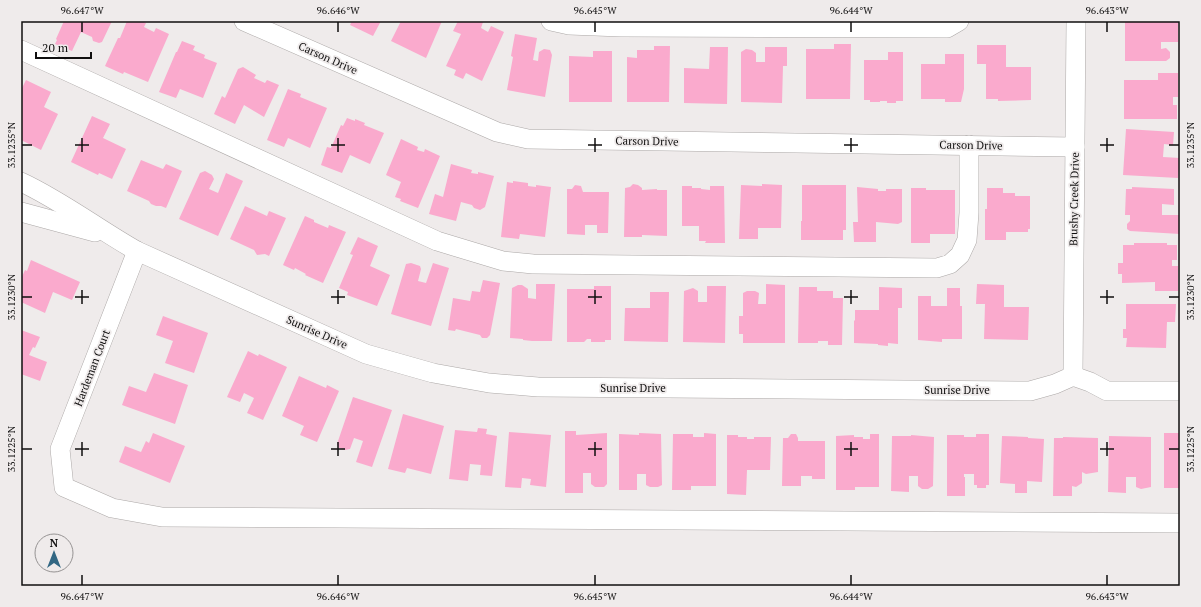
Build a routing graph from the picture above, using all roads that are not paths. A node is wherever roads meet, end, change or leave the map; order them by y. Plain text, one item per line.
1 (244, 21) edge
2 (551, 21) edge
3 (959, 21) edge
4 (1076, 21) edge
5 (21, 50) edge
6 (969, 145) junction
7 (1075, 147) junction
8 (21, 182) edge
9 (21, 212) edge
10 (110, 236) junction
11 (137, 251) junction
12 (1073, 376) junction
13 (1180, 391) edge
14 (1180, 522) edge

1 - 6 street, Carson Drive
2 - 3 street
4 - 7 street, Brushy Creek Drive
5 - 6 street
6 - 7 street, Carson Drive
7 - 12 street, Brushy Creek Drive
8 - 10 street, Sunrise Drive
9 - 10 street, Sunrise Drive
10 - 11 street, Sunrise Drive
11 - 12 street, Sunrise Drive
11 - 14 street, Hardeman Court
12 - 13 street

